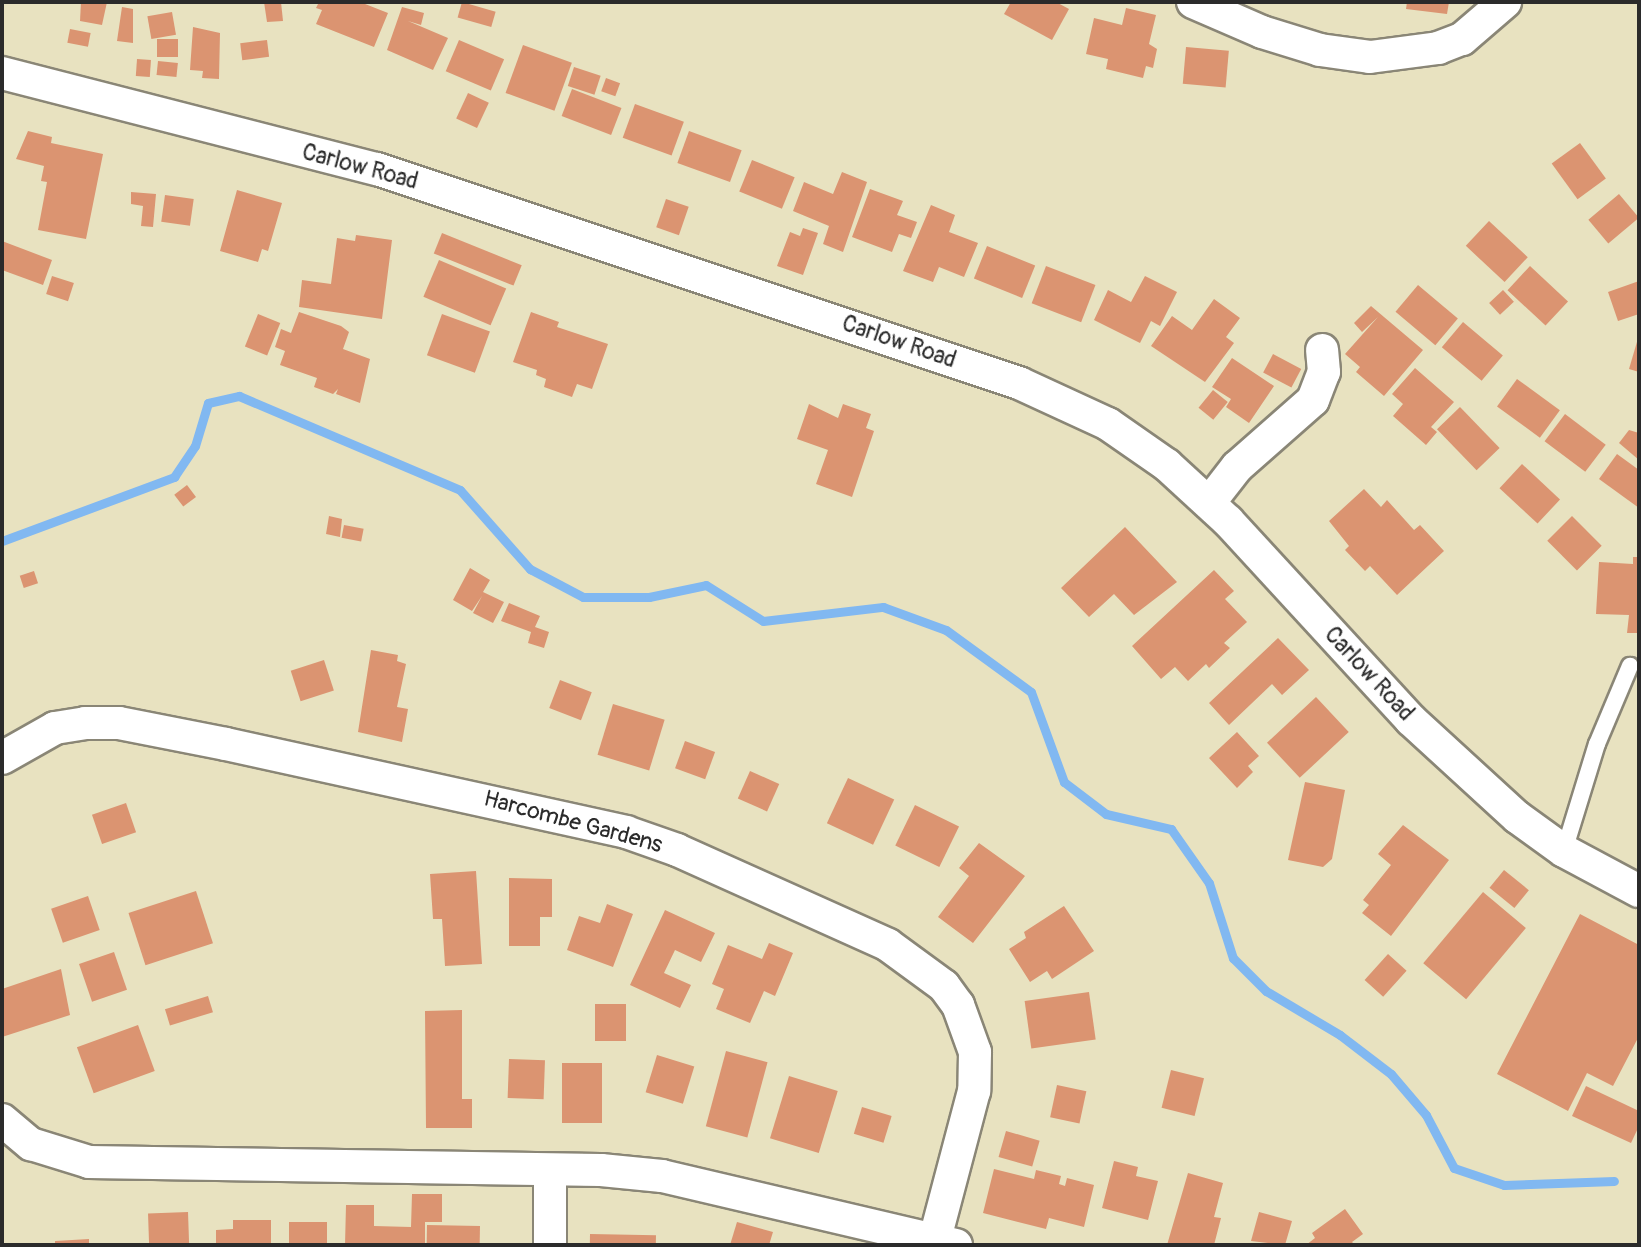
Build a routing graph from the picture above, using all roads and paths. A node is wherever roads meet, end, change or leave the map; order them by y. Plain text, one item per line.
1 (1193, 2) edge
2 (1505, 2) edge
3 (2, 73) edge
4 (1322, 350) dead end
5 (1209, 503) junction
6 (1630, 666) dead end
7 (2, 758) edge
8 (1564, 851) junction
9 (1639, 891) edge
10 (2, 1120) edge
11 (550, 1170) junction
12 (945, 1242) edge
13 (550, 1245) edge

1 - 2 street
3 - 5 street, Carlow Road
4 - 5 street
5 - 8 street, Carlow Road
6 - 8 lane
7 - 12 street, Harcombe Gardens
8 - 9 street, Carlow Road
10 - 11 street, Harcombe Gardens
11 - 12 street, Harcombe Gardens
11 - 13 street

